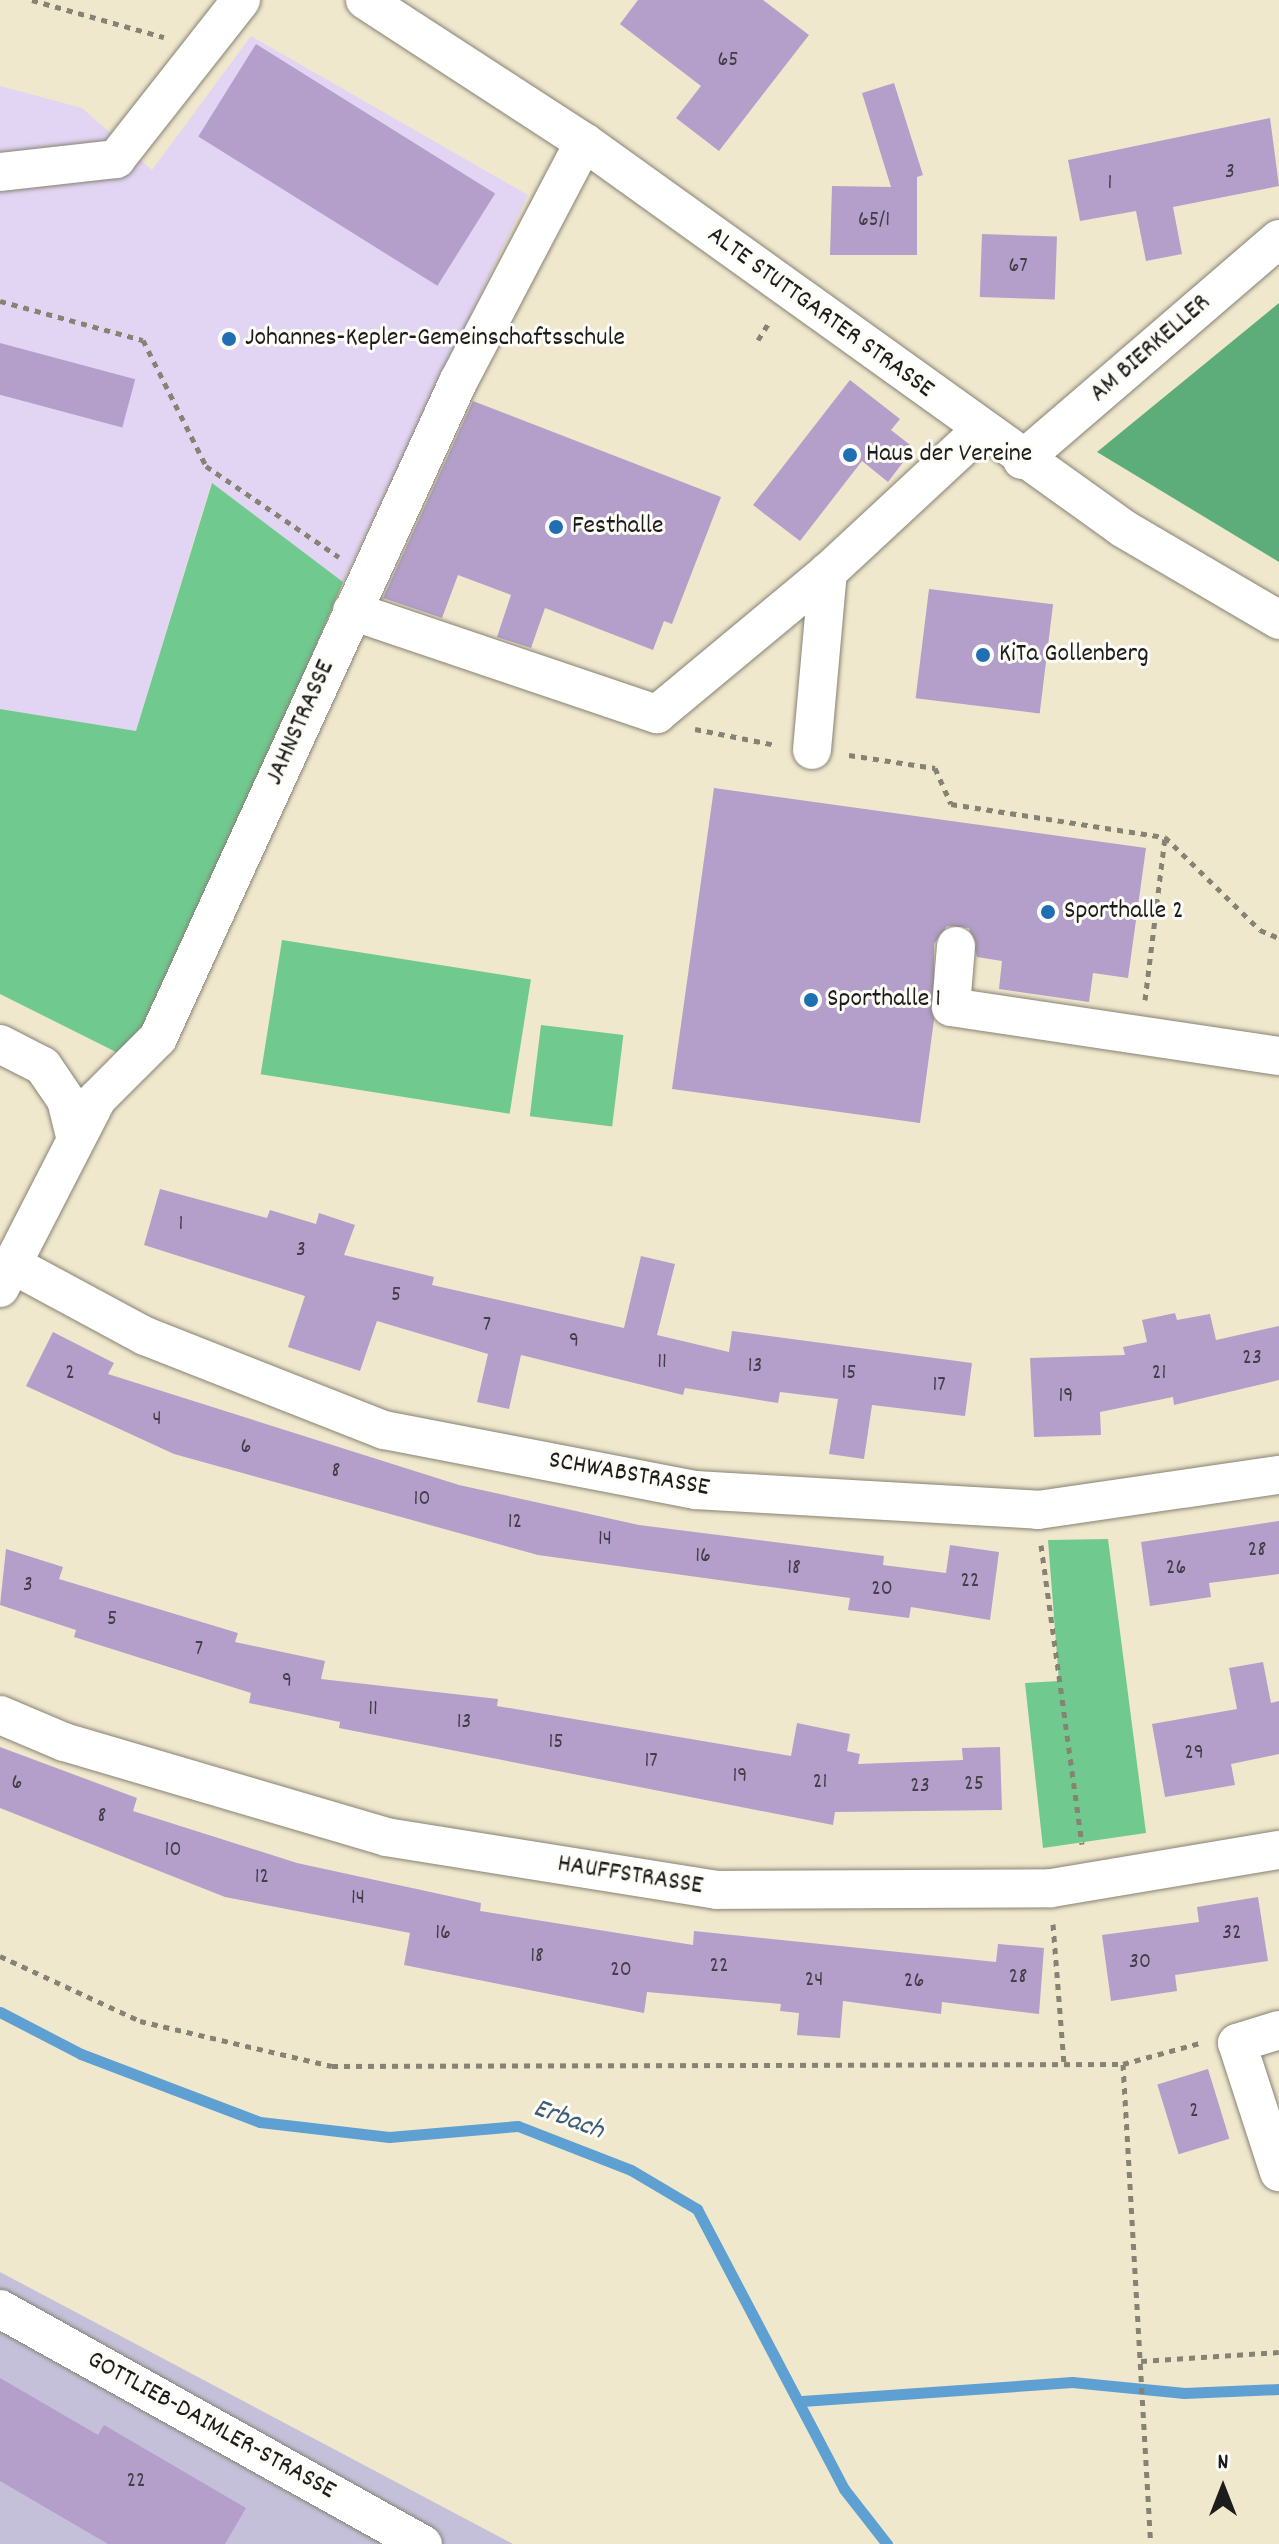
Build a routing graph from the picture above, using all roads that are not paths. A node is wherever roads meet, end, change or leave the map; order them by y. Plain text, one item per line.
1 (241, 0) edge
2 (365, 0) edge
3 (584, 142) junction
4 (0, 172) edge
5 (1279, 239) edge
6 (981, 430) junction
7 (1022, 460) junction
8 (828, 572) junction
9 (352, 611) junction
10 (1279, 620) edge
11 (812, 750) road end
12 (956, 946) dead end
13 (0, 1044) edge
14 (1279, 1056) edge
15 (75, 1136) junction
16 (7, 1277) edge
17 (1279, 1475) edge
18 (0, 1715) edge
19 (1279, 1850) edge
20 (1279, 2030) edge
21 (1279, 2172) edge
22 (0, 2309) edge
23 (423, 2544) edge

1 - 4 street
2 - 3 street, ALTE STUTTGARTER STRASSE
3 - 6 street, ALTE STUTTGARTER STRASSE
3 - 9 street, JAHNSTRASSE
5 - 7 street, AM BIERKELLER
6 - 7 street, ALTE STUTTGARTER STRASSE
6 - 8 street
7 - 10 street, ALTE STUTTGARTER STRASSE
8 - 9 street
8 - 11 street
9 - 15 street, JAHNSTRASSE
12 - 14 street
13 - 15 street
15 - 16 street, JAHNSTRASSE
16 - 17 street, SCHWABSTRASSE
18 - 19 street, HAUFFSTRASSE
20 - 21 street
22 - 23 street, GOTTLIEB-DAIMLER-STRASSE

